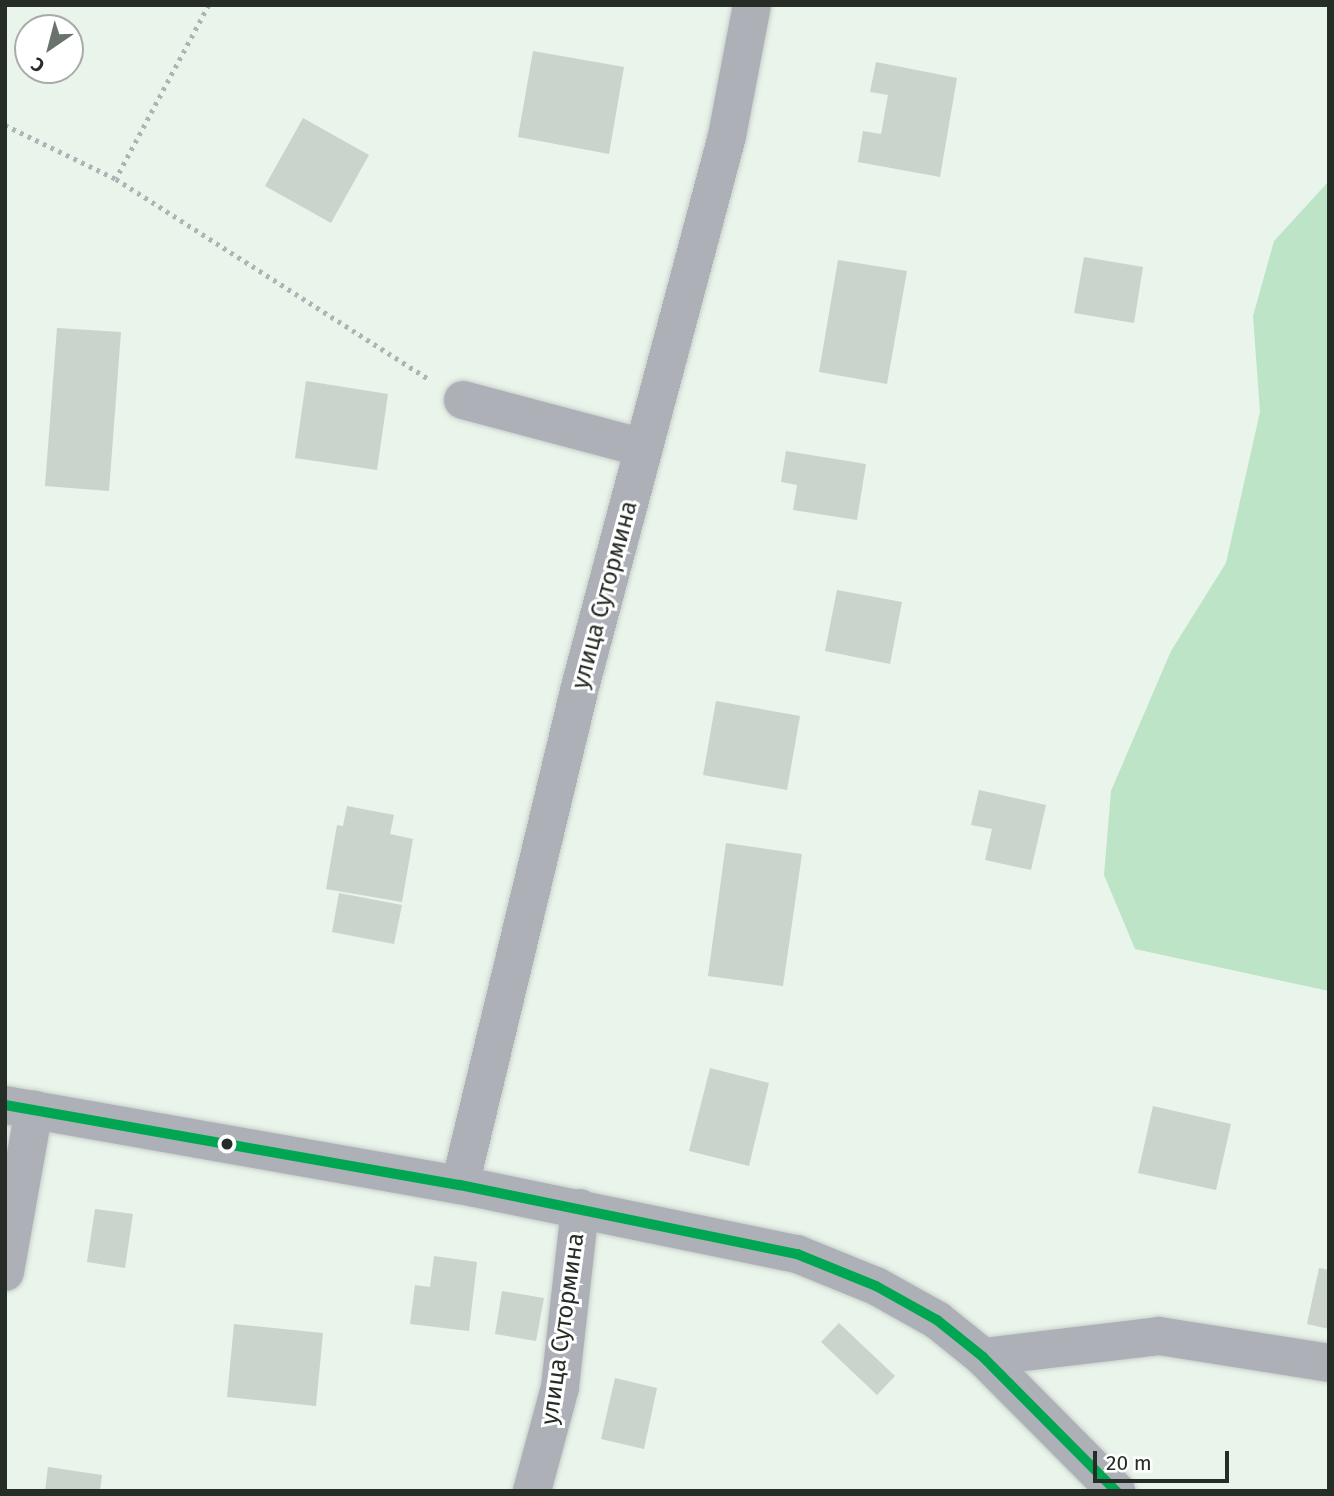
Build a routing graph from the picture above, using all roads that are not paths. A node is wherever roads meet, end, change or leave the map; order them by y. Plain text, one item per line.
1 (752, 5) edge
2 (463, 400) road end
3 (644, 448) junction
4 (19, 1108) edge
5 (460, 1185) junction
6 (580, 1208) junction
7 (5, 1272) edge
8 (983, 1357) junction
9 (1329, 1363) edge
10 (532, 1491) edge
11 (1116, 1491) edge

1 - 3 street, улица Сутормина
2 - 3 street
3 - 5 street, улица Сутормина
4 - 5 street, улица Сутормина
4 - 7 street
5 - 6 street, улица Сутормина
6 - 8 street, улица Сутормина
6 - 10 street, улица Сутормина
8 - 9 street
8 - 11 street, улица Сутормина

